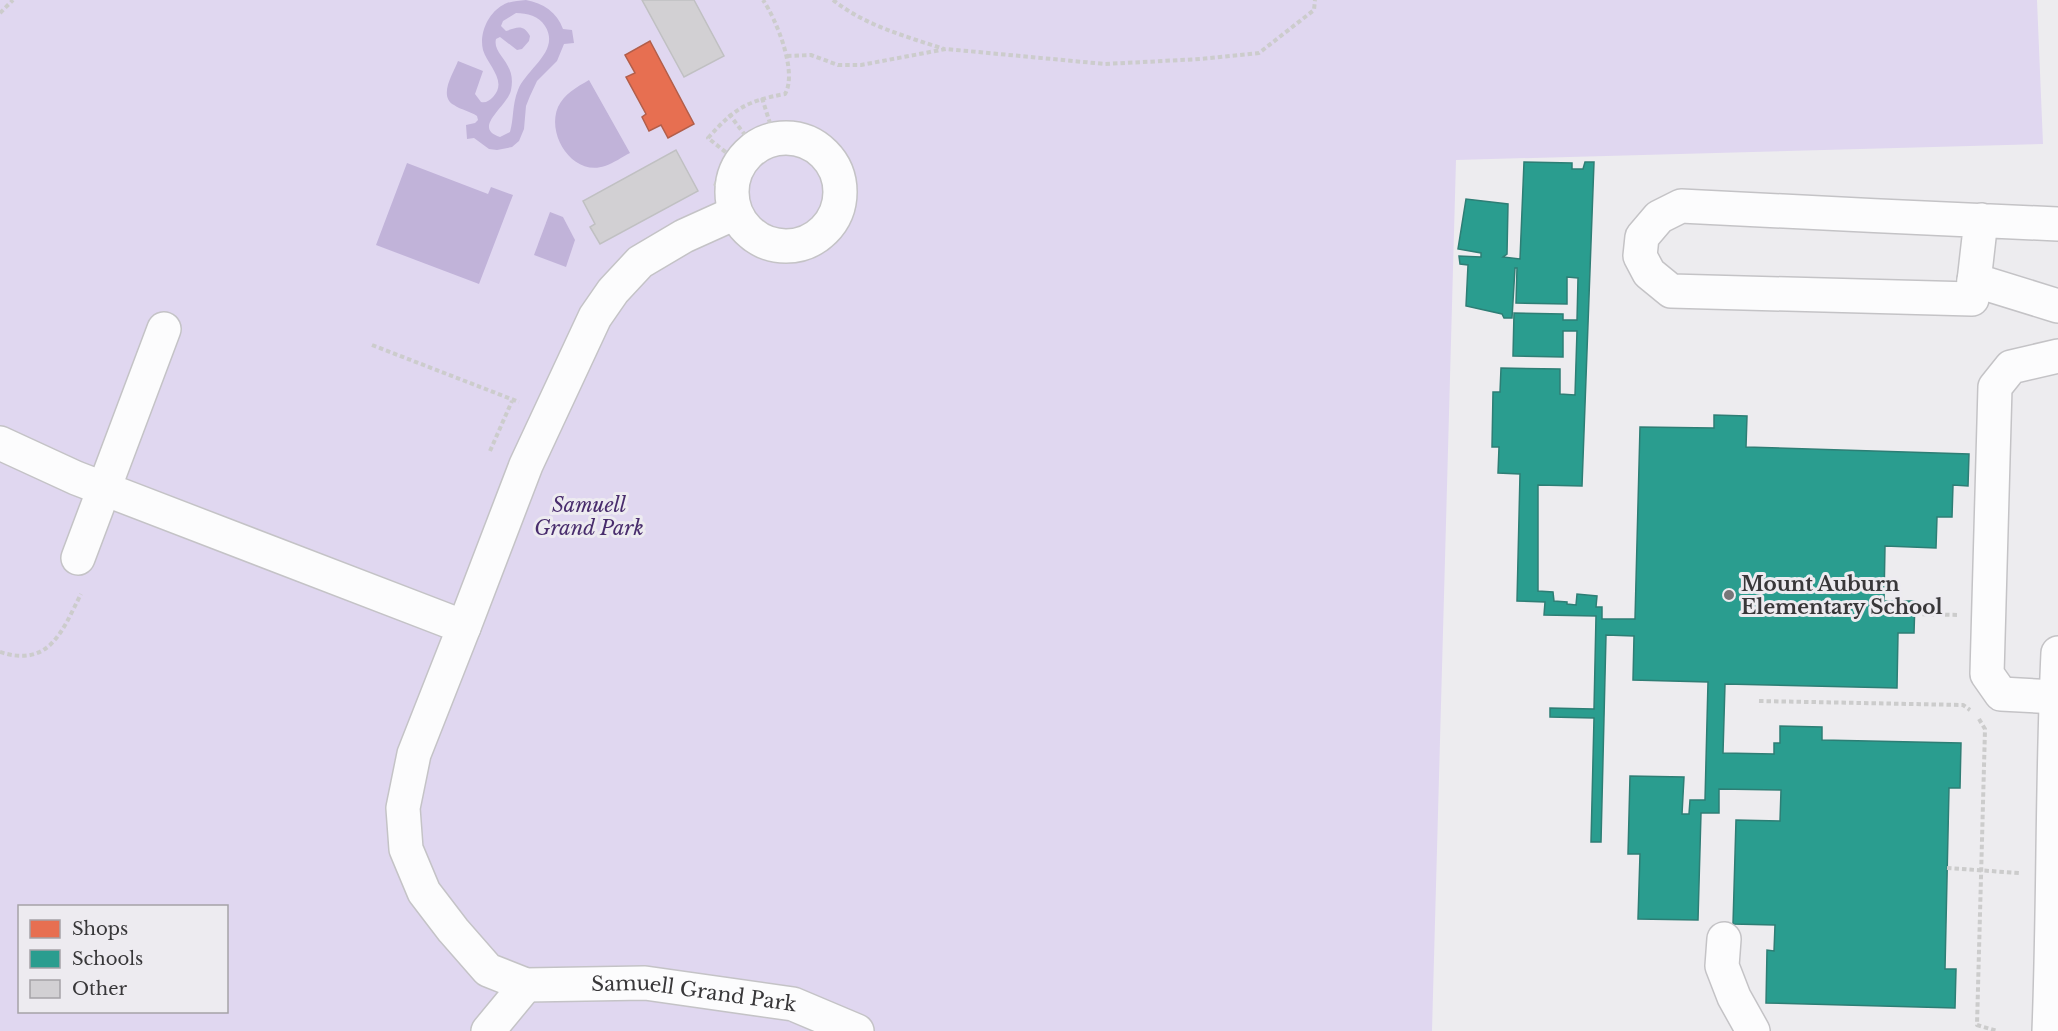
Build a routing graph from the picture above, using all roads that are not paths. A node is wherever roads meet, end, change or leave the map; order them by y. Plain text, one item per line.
1 (735, 213) junction
2 (1981, 220) junction
3 (2058, 224) edge
4 (1974, 280) junction
5 (2058, 306) edge
6 (164, 329) dead end
7 (2058, 356) edge
8 (0, 443) edge
9 (104, 489) junction
10 (78, 558) dead end
11 (464, 627) junction
12 (2058, 653) edge
13 (2056, 697) junction
14 (1724, 939) dead end
15 (526, 985) junction
16 (488, 1031) edge
17 (857, 1031) edge
18 (1753, 1031) edge
19 (2049, 1031) edge

1 - 1 street
1 - 11 street, Samuell Grand Park
2 - 3 street
2 - 4 street
2 - 4 street
4 - 5 street
6 - 9 street
7 - 13 street
8 - 9 street
9 - 10 street
9 - 11 street
11 - 15 street, Samuell Grand Park
12 - 13 street
13 - 19 street
14 - 18 street
15 - 16 street
15 - 17 street, Samuell Grand Park

